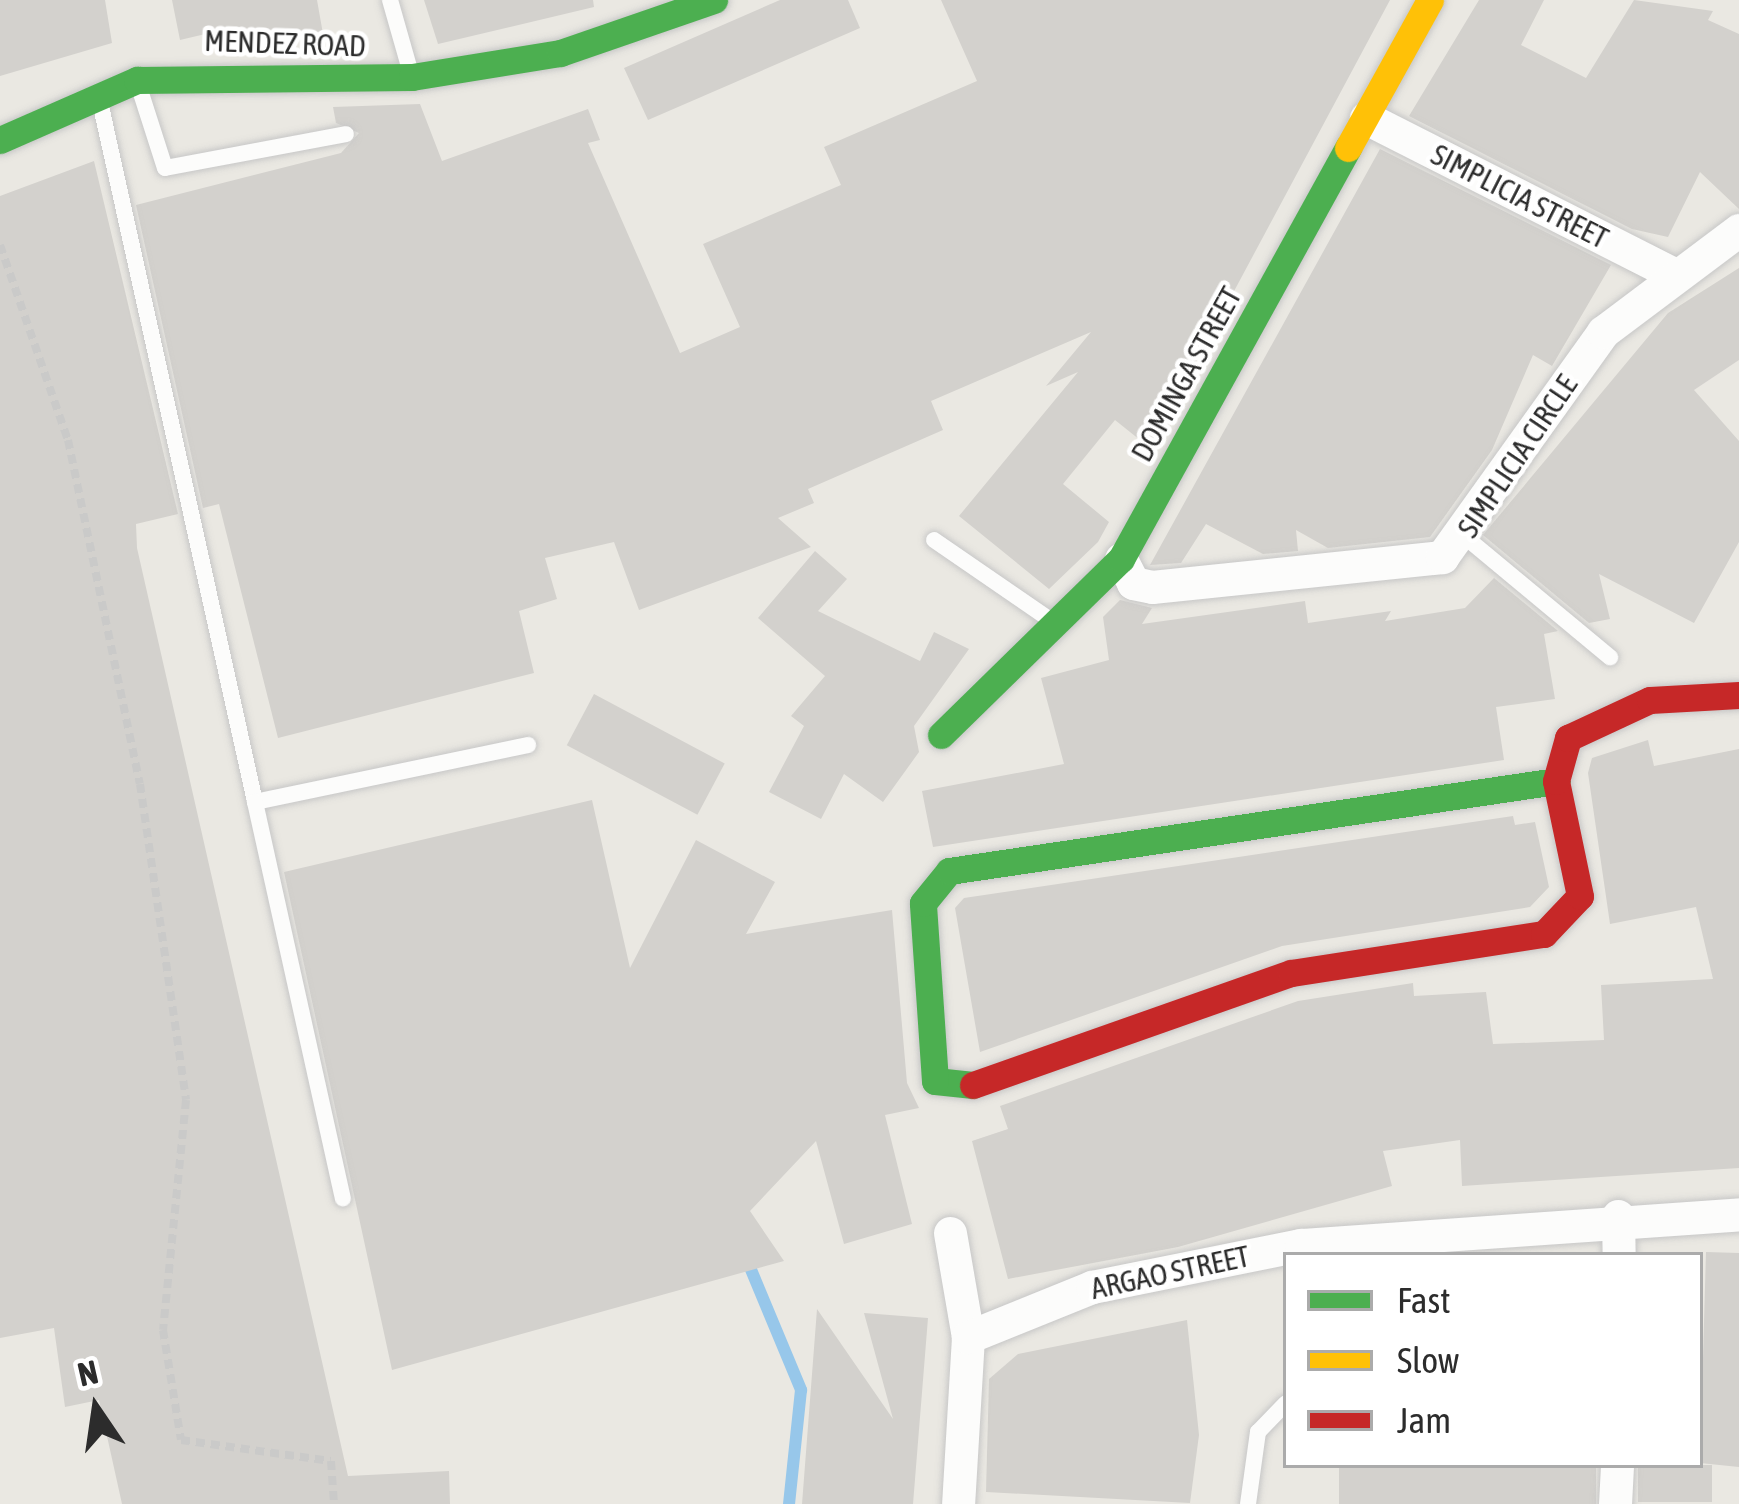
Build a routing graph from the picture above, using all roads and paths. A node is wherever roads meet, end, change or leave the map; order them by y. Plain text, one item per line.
1 (390, 0) edge
2 (714, 0) edge
3 (1430, 0) edge
4 (412, 77) junction
5 (137, 80) junction
6 (98, 93) junction
7 (1366, 118) junction
8 (346, 134) dead end
9 (0, 140) edge
10 (1739, 230) edge
11 (0, 245) edge
12 (1674, 274) junction
13 (1463, 536) junction
14 (934, 540) dead end
15 (1121, 559) junction
16 (1052, 621) junction
17 (1610, 657) dead end
18 (1739, 695) edge
19 (941, 735) dead end
20 (528, 745) dead end
21 (1556, 781) junction
22 (256, 802) junction
23 (343, 1198) dead end
24 (1739, 1214) edge
25 (1618, 1216) junction
26 (950, 1233) dead end
27 (1301, 1250) edge
28 (1619, 1252) edge
29 (1283, 1253) edge
30 (968, 1337) junction
31 (1283, 1406) edge
32 (1617, 1468) edge
33 (334, 1504) edge
34 (958, 1504) edge
35 (1248, 1504) edge
36 (1615, 1504) edge

1 - 4 lane
2 - 4 street, MENDEZ ROAD
3 - 7 street, DOMINGA STREET
4 - 5 street, MENDEZ ROAD
5 - 6 street, MENDEZ ROAD
5 - 8 lane
6 - 9 street, MENDEZ ROAD
6 - 22 lane
7 - 12 street, SIMPLICIA STREET
7 - 15 street, DOMINGA STREET
10 - 12 street, SIMPLICIA CIRCLE
11 - 33 path
12 - 13 street, SIMPLICIA CIRCLE
13 - 15 street, SIMPLICIA CIRCLE
13 - 17 lane
14 - 16 lane
15 - 16 street, DOMINGA STREET
16 - 19 street, DOMINGA STREET
18 - 21 street
20 - 22 lane
21 - 21 street
22 - 23 lane
24 - 25 street, ARGAO STREET
25 - 27 street, ARGAO STREET
25 - 28 street
26 - 30 street
29 - 30 street, ARGAO STREET
30 - 34 street
31 - 35 lane
32 - 36 street

